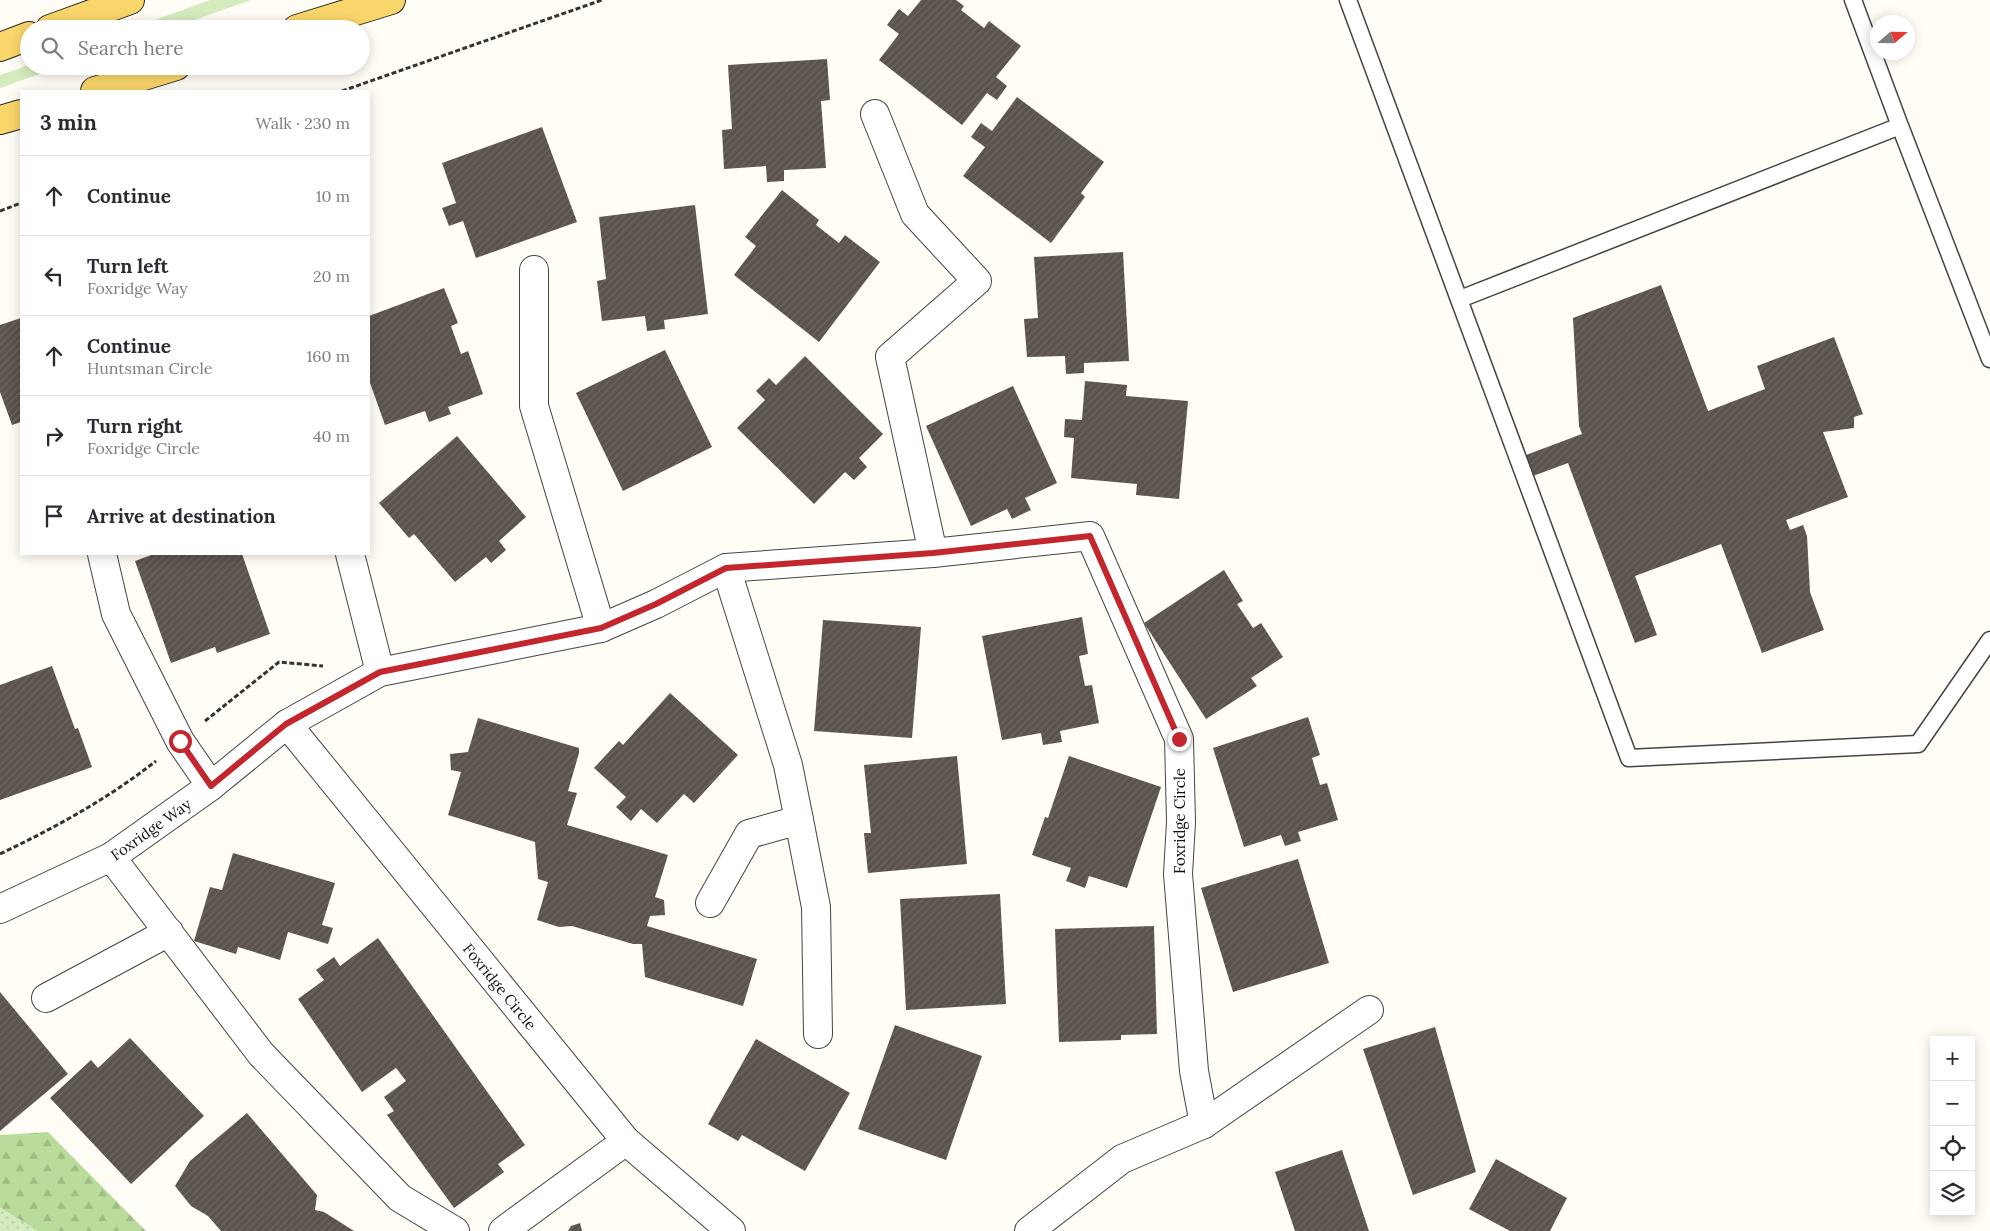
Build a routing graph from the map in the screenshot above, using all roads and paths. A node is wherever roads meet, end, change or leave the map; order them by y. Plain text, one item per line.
1 (130, 0) edge
2 (391, 0) edge
3 (602, 0) edge
4 (1348, 0) edge
5 (1853, 0) edge
6 (75, 20) edge
7 (326, 20) edge
8 (20, 39) edge
9 (0, 47) edge
10 (147, 75) edge
11 (98, 90) edge
12 (345, 90) edge
13 (20, 114) edge
14 (875, 114) dead end
15 (0, 120) edge
16 (1900, 126) junction
17 (20, 203) edge
18 (0, 211) edge
19 (534, 270) dead end
20 (1460, 299) junction
21 (1990, 359) edge
22 (933, 553) junction
23 (102, 555) edge
24 (350, 555) edge
25 (726, 568) junction
26 (601, 628) junction
27 (1990, 640) edge
28 (380, 672) junction
29 (286, 724) junction
30 (211, 786) junction
31 (799, 820) junction
32 (111, 857) junction
33 (710, 902) dead end
34 (0, 909) edge
35 (169, 932) junction
36 (46, 998) dead end
37 (1369, 1010) dead end
38 (818, 1034) dead end
39 (1204, 1124) junction
40 (626, 1141) junction
41 (455, 1231) edge
42 (503, 1231) edge
43 (731, 1231) edge
44 (1029, 1231) edge

1 - 6 main road
2 - 7 main road
3 - 12 path
4 - 20 lane
5 - 16 lane
8 - 9 main road
10 - 11 main road
13 - 15 main road
14 - 22 street
16 - 20 lane
16 - 21 lane
17 - 18 path
19 - 26 street
20 - 27 lane
22 - 25 street
22 - 39 street, Foxridge Circle
23 - 30 street
24 - 28 street
25 - 26 street, Foxridge Way
25 - 31 street
26 - 28 street, Foxridge Way
28 - 29 street, Foxridge Way
29 - 30 street, Foxridge Way
29 - 40 street, Foxridge Circle
30 - 32 street, Foxridge Way
31 - 33 street
31 - 38 street
32 - 34 street, Foxridge Way
32 - 35 street
35 - 36 street
35 - 41 street
37 - 39 street
39 - 44 street
40 - 42 street
40 - 43 street, Foxridge Circle

